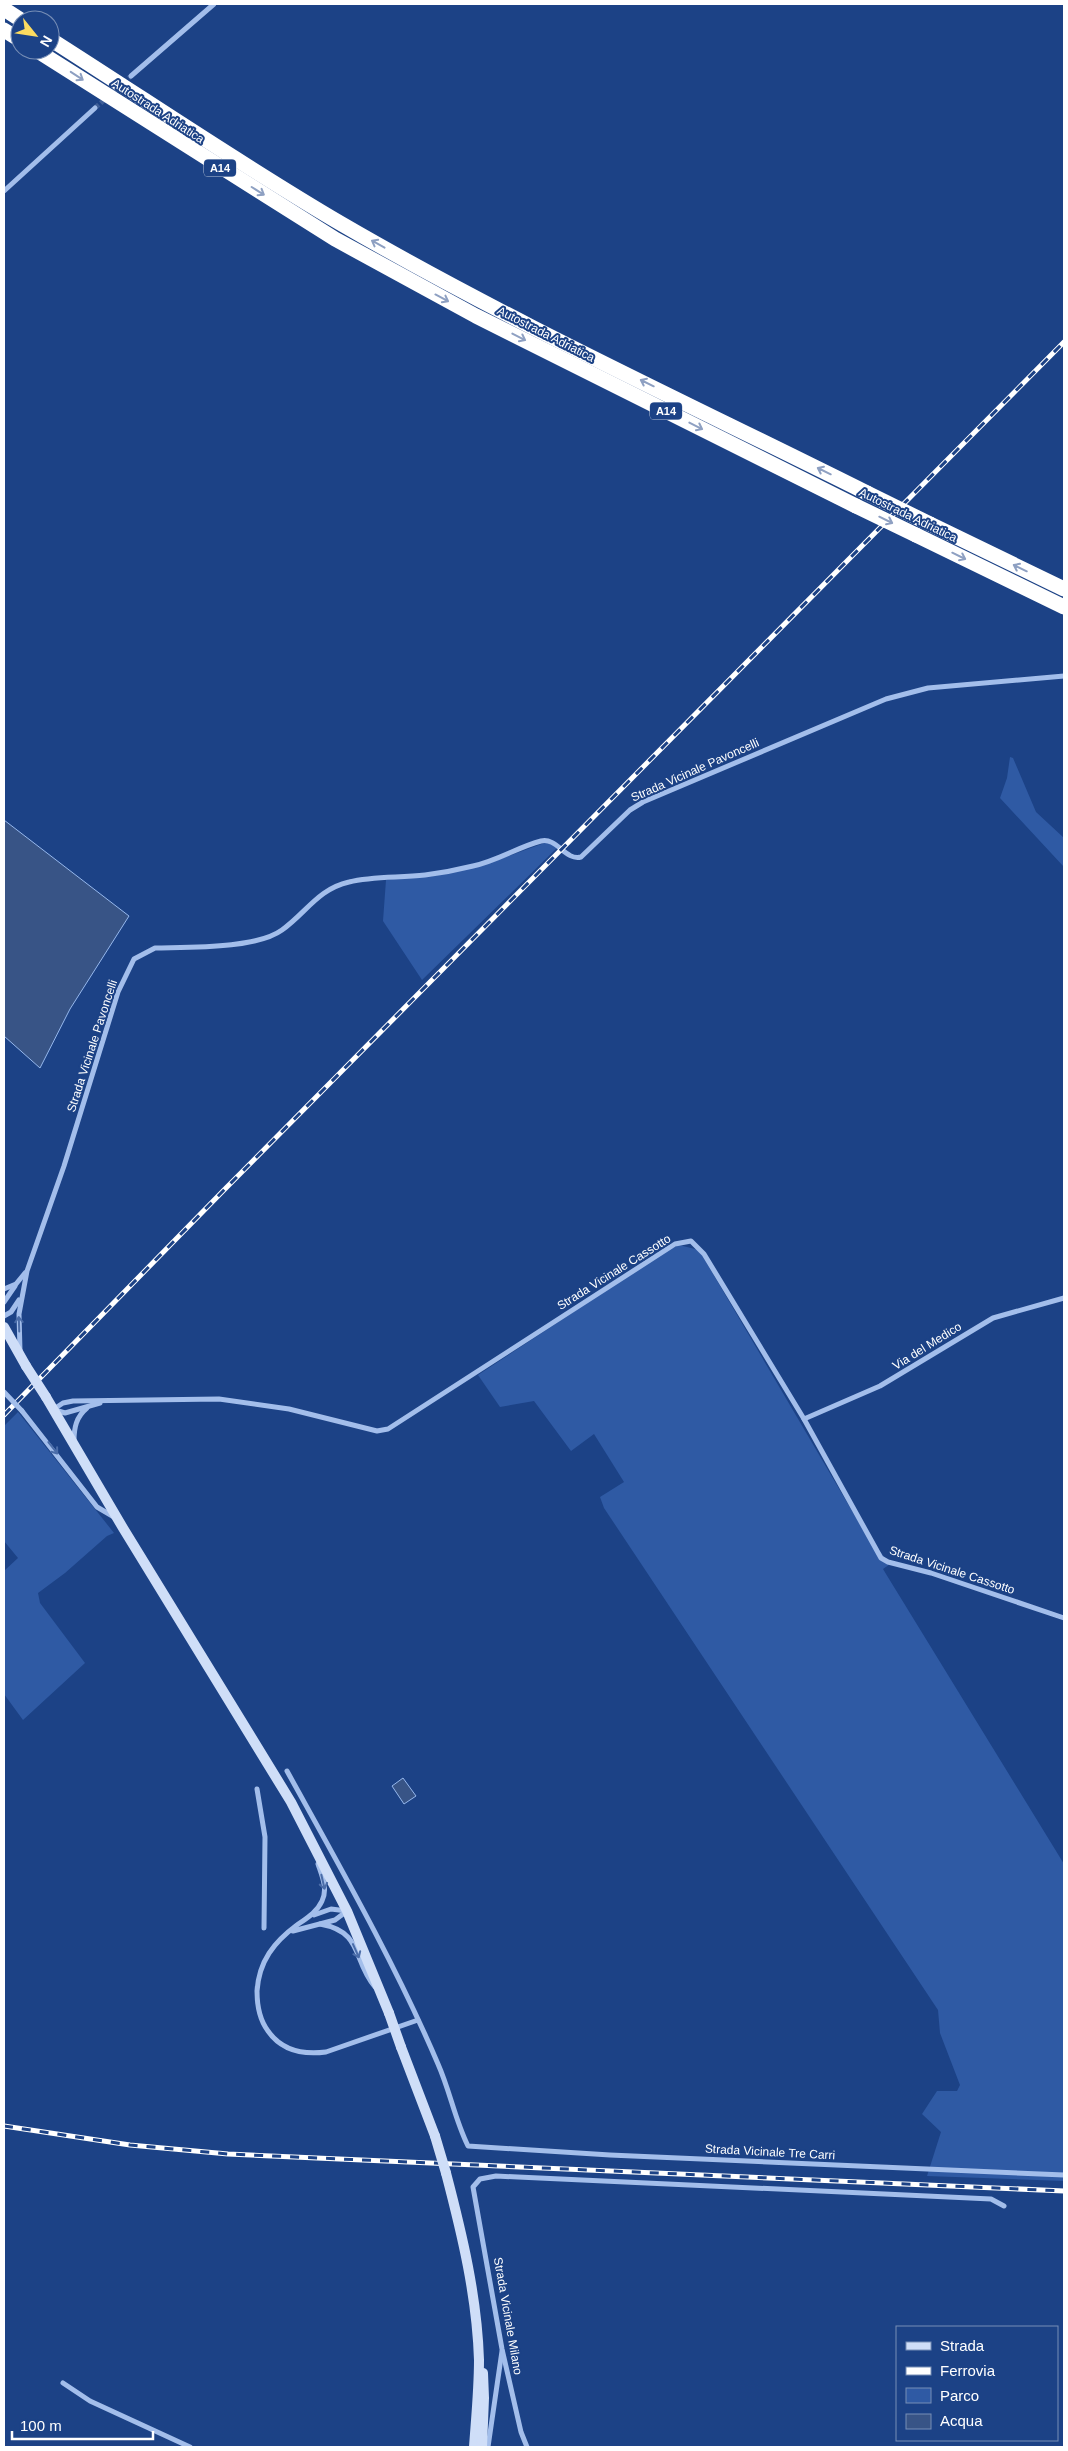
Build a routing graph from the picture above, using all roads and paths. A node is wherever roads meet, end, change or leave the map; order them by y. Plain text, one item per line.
1 (214, 4) edge
2 (60, 46) edge
3 (52, 60) edge
4 (131, 76) tunnel mouth
5 (96, 108) tunnel mouth
6 (4, 192) edge
7 (1064, 589) edge
8 (1060, 605) edge
9 (1064, 676) edge
10 (27, 1271) junction
11 (16, 1284) junction
12 (4, 1289) edge
13 (21, 1295) junction
14 (1064, 1298) edge
15 (4, 1302) edge
16 (4, 1316) edge
17 (4, 1327) edge
18 (20, 1354) junction
19 (4, 1391) edge
20 (102, 1402) junction
21 (91, 1405) junction
22 (53, 1409) junction
23 (804, 1419) junction
24 (74, 1446) junction
25 (118, 1519) junction
26 (1064, 1618) edge
27 (287, 1771) dead end
28 (257, 1789) dead end
29 (312, 1841) junction
30 (347, 1911) junction
31 (306, 1918) junction
32 (320, 1924) junction
33 (264, 1928) dead end
34 (285, 1934) junction
35 (380, 1992) junction
36 (418, 2020) junction
37 (1064, 2175) edge
38 (1004, 2206) dead end
39 (502, 2349) junction
40 (479, 2361) junction
41 (63, 2382) dead end
42 (190, 2447) edge
43 (474, 2447) edge
44 (482, 2447) edge
45 (488, 2447) edge
46 (527, 2447) edge

1 - 4 street
7 -> 2 highway, Autostrada Adriatica / A14, bridge
3 -> 8 highway, Autostrada Adriatica / A14, bridge
5 - 6 street
9 - 10 street, Strada Vicinale Pavoncelli
10 - 11 street, Strada Vicinale Pavoncelli
10 - 13 street, Strada Vicinale Pavoncelli
11 - 12 street, Strada Vicinale Pavoncelli
11 - 15 street
13 - 16 street
18 -> 13 street, Strada Vicinale Pavoncelli
14 - 23 street, Via del Medico
17 - 18 main road
18 - 22 main road, bridge
19 -> 25 street, bridge
20 - 21 street
20 - 22 street
20 - 23 street, Strada Vicinale Cassotto
21 - 22 street
21 - 24 street
22 - 24 main road
23 - 26 street, Strada Vicinale Cassotto
24 - 25 main road
25 - 29 main road
27 - 36 street
28 - 33 street
29 - 30 main road
29 -> 31 street
30 - 31 street
30 - 32 street
30 - 35 main road
31 - 34 street
32 - 34 street
32 -> 35 street
34 - 36 street
35 - 40 main road, bridge
36 - 37 street, Strada Vicinale Tre Carri
38 - 39 street, Strada Vicinale Milano
39 - 45 street
39 - 46 street, Strada Vicinale Milano
40 - 43 main road
40 - 44 main road
41 - 42 street

